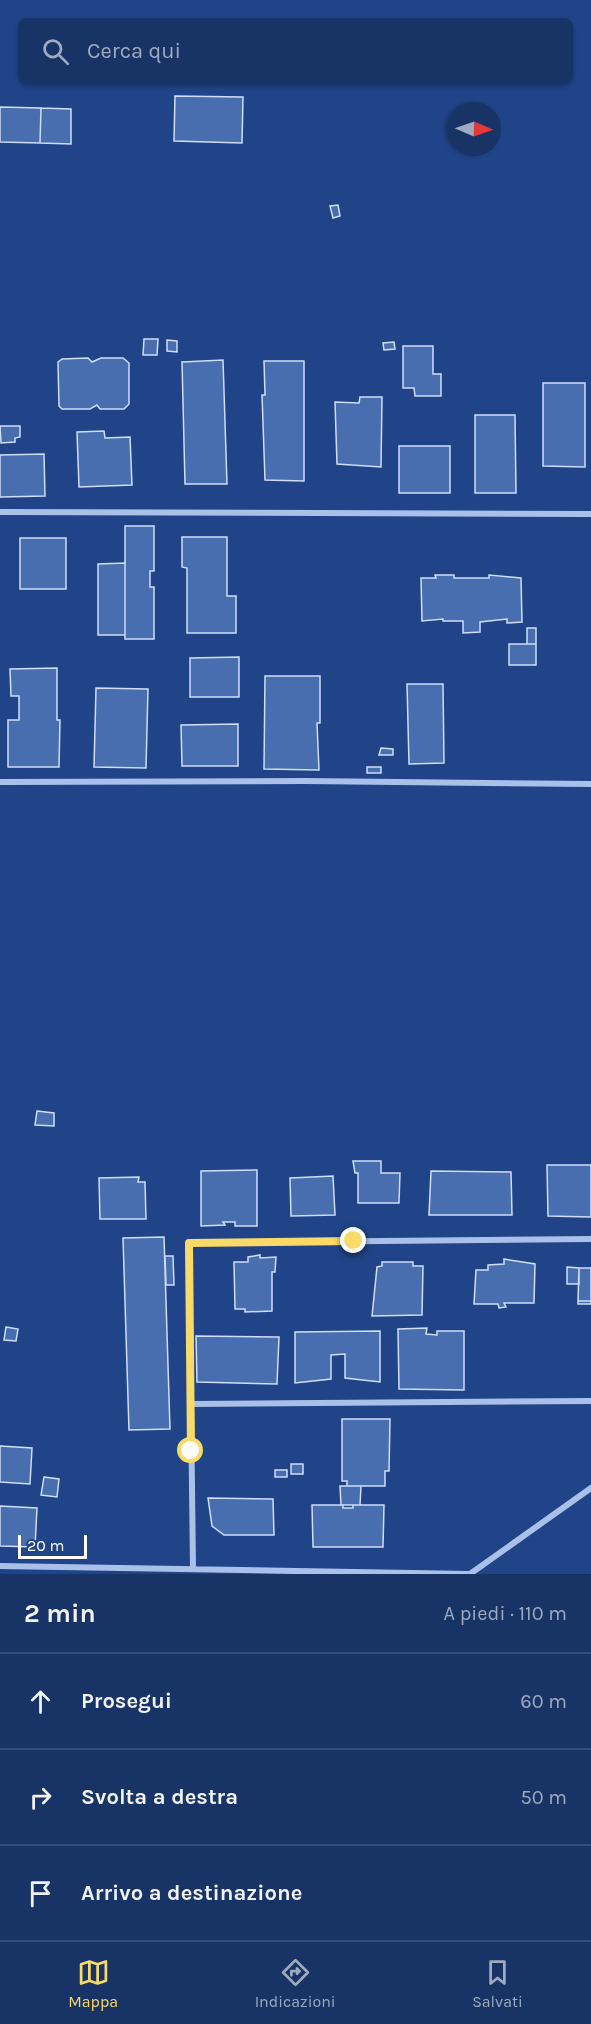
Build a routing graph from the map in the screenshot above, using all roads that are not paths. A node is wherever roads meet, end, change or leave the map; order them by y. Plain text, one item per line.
1 (0, 512) edge
2 (591, 514) edge
3 (0, 782) edge
4 (591, 784) edge
5 (591, 1239) edge
6 (591, 1401) edge
7 (190, 1404) junction
8 (591, 1488) edge
9 (0, 1566) edge
10 (193, 1568) junction
11 (470, 1574) edge

1 - 2 street
3 - 4 street
5 - 7 street
6 - 7 street
7 - 10 street
8 - 11 street
9 - 10 street
10 - 11 street

